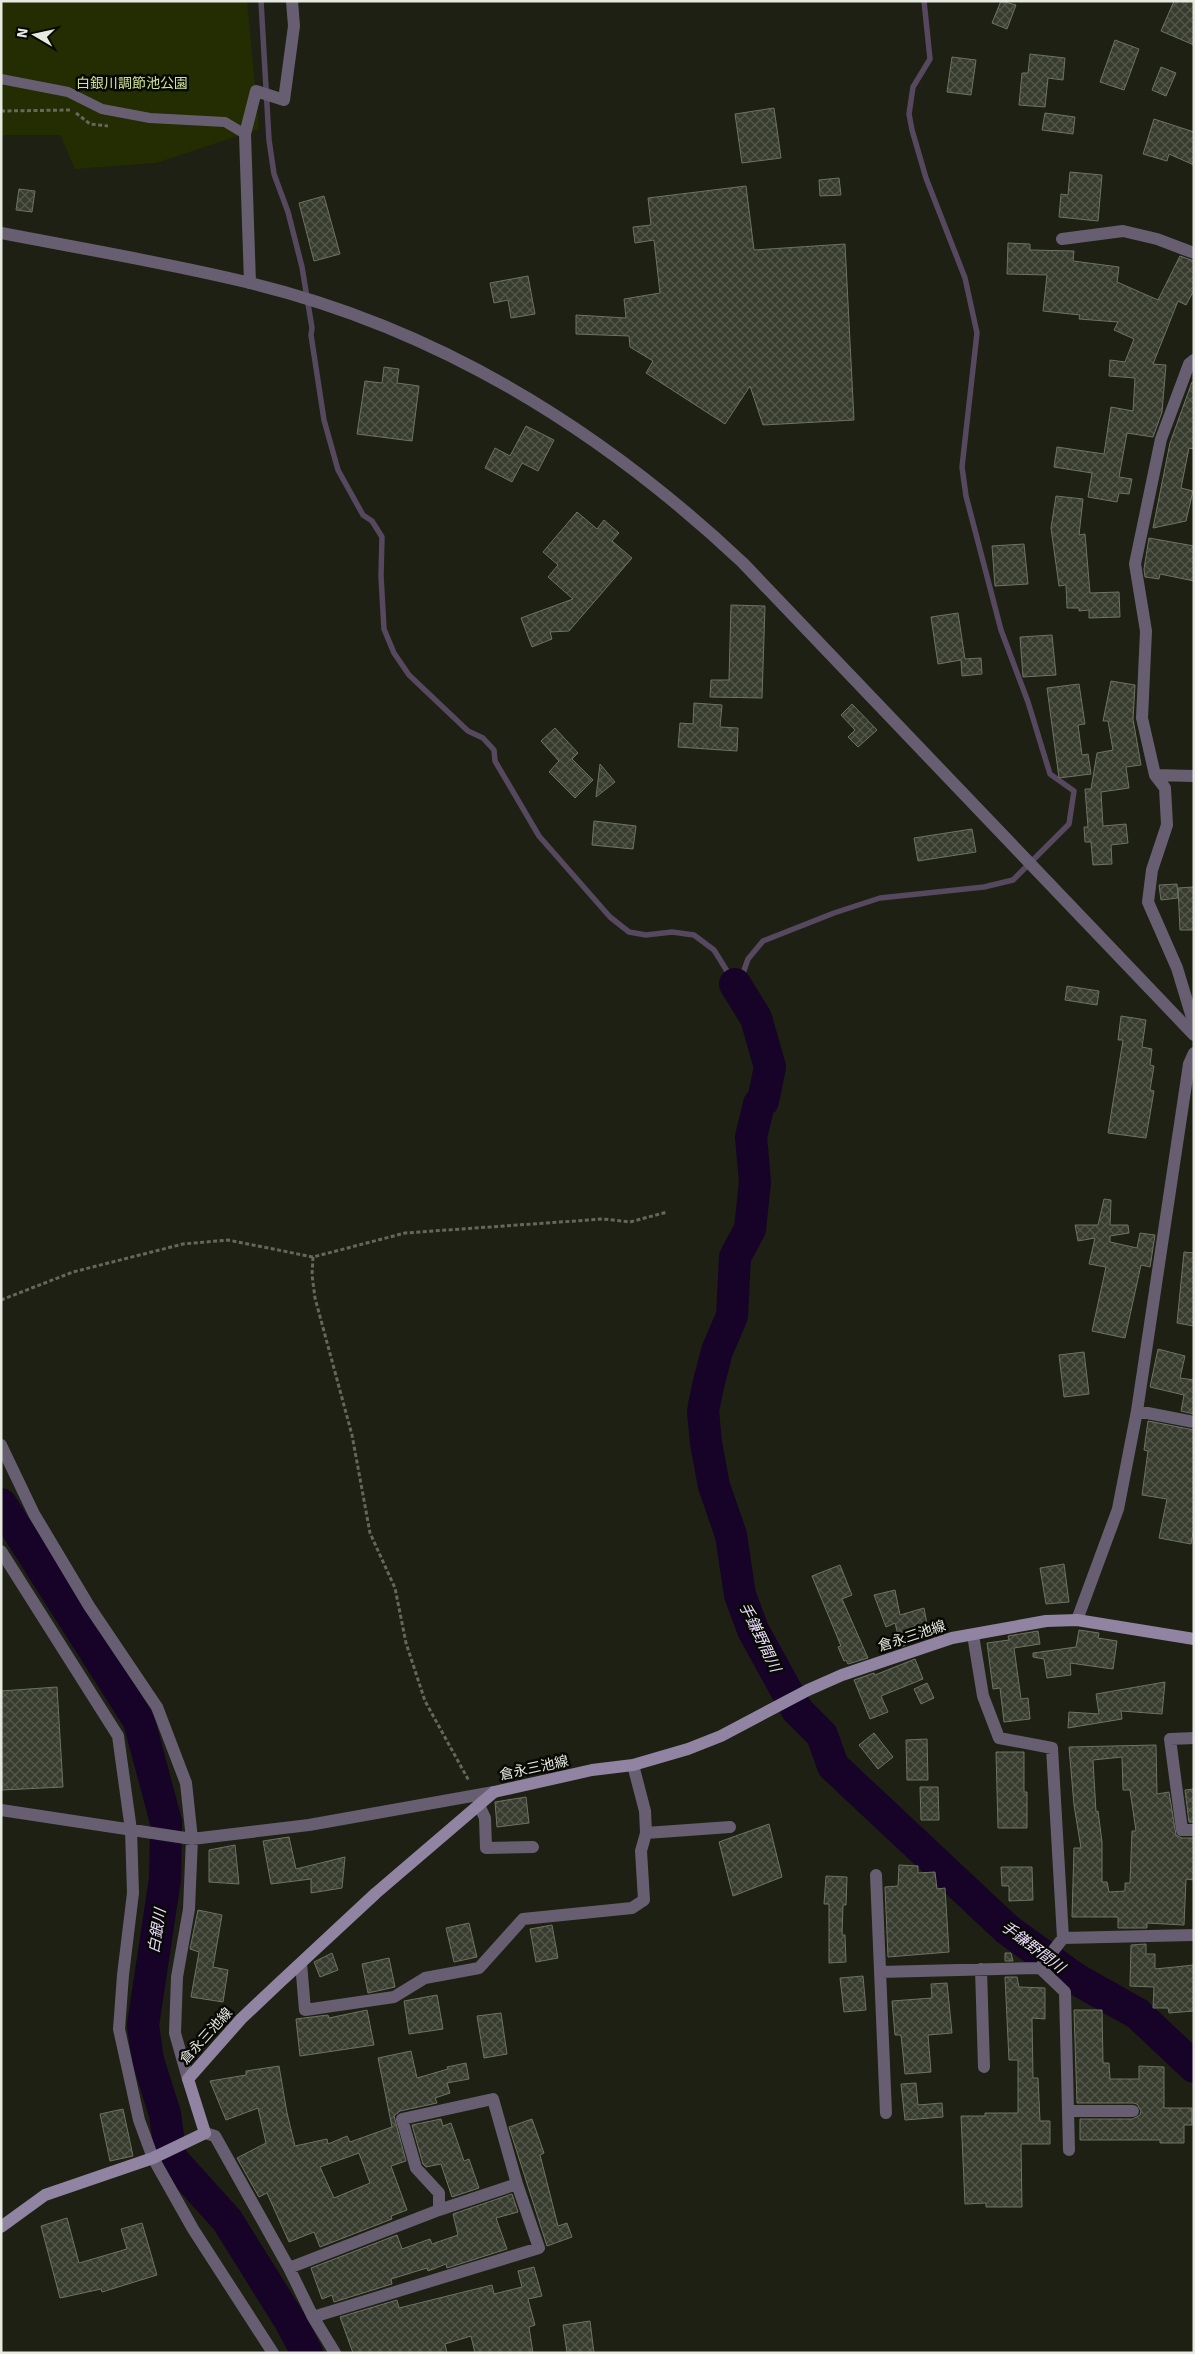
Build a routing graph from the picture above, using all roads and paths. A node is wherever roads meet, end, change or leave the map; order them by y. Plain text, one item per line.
1 (292, 1) edge
2 (1, 79) edge
3 (72, 110) dead end
4 (1, 111) edge
5 (245, 134) junction
6 (1, 233) edge
7 (1062, 239) dead end
8 (1194, 253) edge
9 (250, 283) junction
10 (1194, 360) edge
11 (1155, 775) junction
12 (1194, 776) edge
13 (1194, 1024) edge
14 (1194, 1035) edge
15 (1194, 1053) edge
16 (668, 1212) dead end
17 (313, 1258) junction
18 (1, 1300) edge
19 (1138, 1412) junction
20 (1194, 1422) edge
21 (1, 1445) edge
22 (1, 1551) edge
23 (1077, 1620) junction
24 (973, 1634) junction
25 (1194, 1639) edge
26 (1194, 1738) edge
27 (633, 1765) junction
28 (477, 1800) junction
29 (1, 1810) edge
30 (730, 1827) dead end
31 (131, 1830) junction
32 (1194, 1830) edge
33 (646, 1833) junction
34 (192, 1840) junction
35 (533, 1846) dead end
36 (876, 1875) dead end
37 (1194, 1934) edge
38 (1063, 1938) junction
39 (302, 1963) junction
40 (1040, 1968) junction
41 (981, 1969) junction
42 (880, 1972) junction
43 (984, 2066) dead end
44 (188, 2079) junction
45 (1068, 2111) junction
46 (1133, 2111) dead end
47 (886, 2113) dead end
48 (205, 2133) junction
49 (1069, 2150) dead end
50 (154, 2158) junction
51 (517, 2184) junction
52 (439, 2210) junction
53 (1, 2227) edge
54 (290, 2268) junction
55 (313, 2317) junction
56 (273, 2353) edge
57 (335, 2353) edge

1 - 5 street
2 - 5 lane
3 - 4 path
5 - 9 street
6 - 9 street
7 - 8 street
9 - 14 street
10 - 11 street
11 - 12 street
11 - 13 street
15 - 19 street
16 - 17 path
17 - 18 path
17 - 28 path
19 - 20 street
19 - 23 street
21 - 34 street
22 - 31 street
23 - 24 main road, 倉永三池線
23 - 25 main road, 倉永三池線
24 - 27 main road, 倉永三池線
24 - 38 street
26 - 32 street
27 - 28 main road, 倉永三池線
27 - 33 street
28 - 34 street
28 - 35 street
28 - 39 main road, 倉永三池線
29 - 31 street
30 - 33 street
31 - 34 street
31 - 50 street
33 - 39 street
34 - 44 street
36 - 42 street
37 - 38 street
38 - 40 street
39 - 44 main road, 倉永三池線
40 - 41 street
40 - 45 street
41 - 42 street
41 - 43 street
42 - 47 street
44 - 48 main road, 倉永三池線
45 - 46 street
45 - 49 street
48 - 50 main road
48 - 54 street
50 - 53 main road
50 - 56 street
51 - 52 street
51 - 52 street
51 - 55 street
52 - 54 street
54 - 55 street
55 - 57 street

